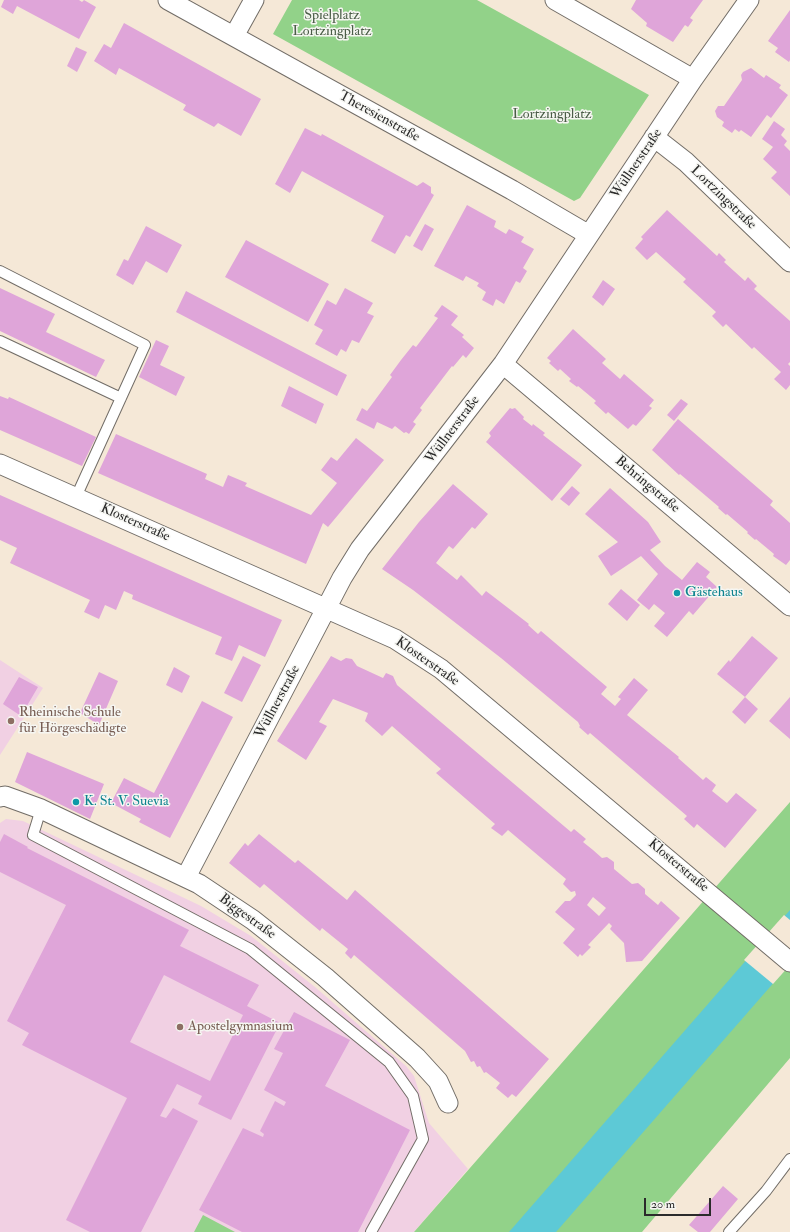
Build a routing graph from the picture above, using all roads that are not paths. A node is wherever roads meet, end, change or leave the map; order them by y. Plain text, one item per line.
1 (168, 0) edge
2 (254, 0) edge
3 (555, 0) edge
4 (749, 0) edge
5 (234, 36) junction
6 (693, 79) junction
7 (654, 137) junction
8 (589, 234) junction
9 (790, 262) edge
10 (0, 271) edge
11 (0, 340) edge
12 (503, 364) junction
13 (121, 398) junction
14 (0, 464) edge
15 (76, 498) junction
16 (790, 606) edge
17 (328, 608) junction
18 (0, 797) edge
19 (41, 809) junction
20 (186, 878) junction
21 (790, 962) edge
22 (448, 1103) dead end
23 (790, 1159) edge
24 (371, 1232) edge
25 (729, 1232) edge

1 - 5 street, Theresienstraße
2 - 5 street
3 - 6 street
4 - 6 street, Wüllnerstraße
5 - 8 street, Theresienstraße
6 - 7 street, Wüllnerstraße
7 - 8 street, Wüllnerstraße
7 - 9 street, Lortzingstraße
8 - 12 street, Wüllnerstraße
10 - 13 lane
11 - 13 lane
12 - 16 street, Behringstraße
12 - 17 street, Wüllnerstraße
13 - 15 lane
14 - 15 street, Klosterstraße
15 - 17 street, Klosterstraße
17 - 20 street, Wüllnerstraße
17 - 21 street, Klosterstraße
18 - 19 street, Biggestraße
19 - 20 street, Biggestraße
19 - 24 lane
20 - 22 street, Biggestraße
23 - 25 lane

